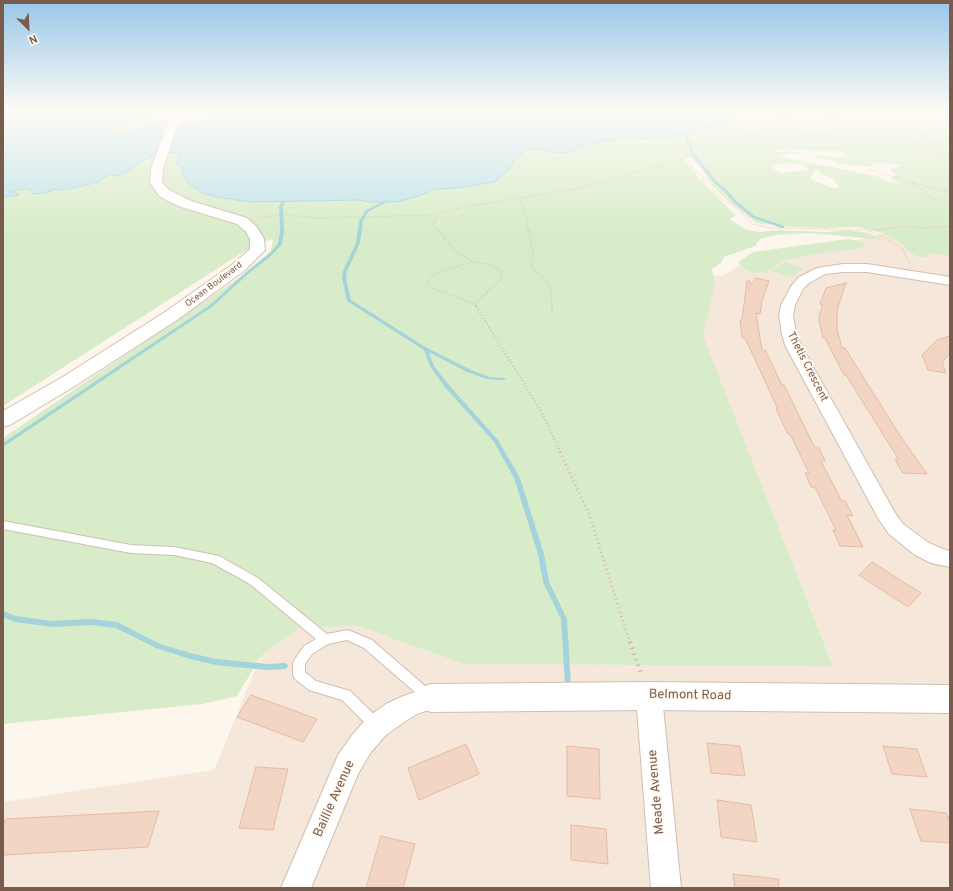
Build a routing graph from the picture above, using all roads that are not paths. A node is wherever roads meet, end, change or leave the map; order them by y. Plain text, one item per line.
1 (163, 152) edge
2 (950, 281) edge
3 (3, 420) edge
4 (3, 525) edge
5 (950, 559) edge
6 (326, 639) junction
7 (649, 696) junction
8 (431, 698) junction
9 (950, 699) edge
10 (377, 726) junction
11 (296, 888) edge
12 (666, 888) edge

1 - 3 street, Ocean Boulevard
2 - 5 street, Thetis Crescent
4 - 6 lane
6 - 8 lane
6 - 10 lane
7 - 8 street, Belmont Road
7 - 9 street, Belmont Road
7 - 12 street, Meade Avenue
8 - 10 street, Baillie Avenue
10 - 11 street, Baillie Avenue

